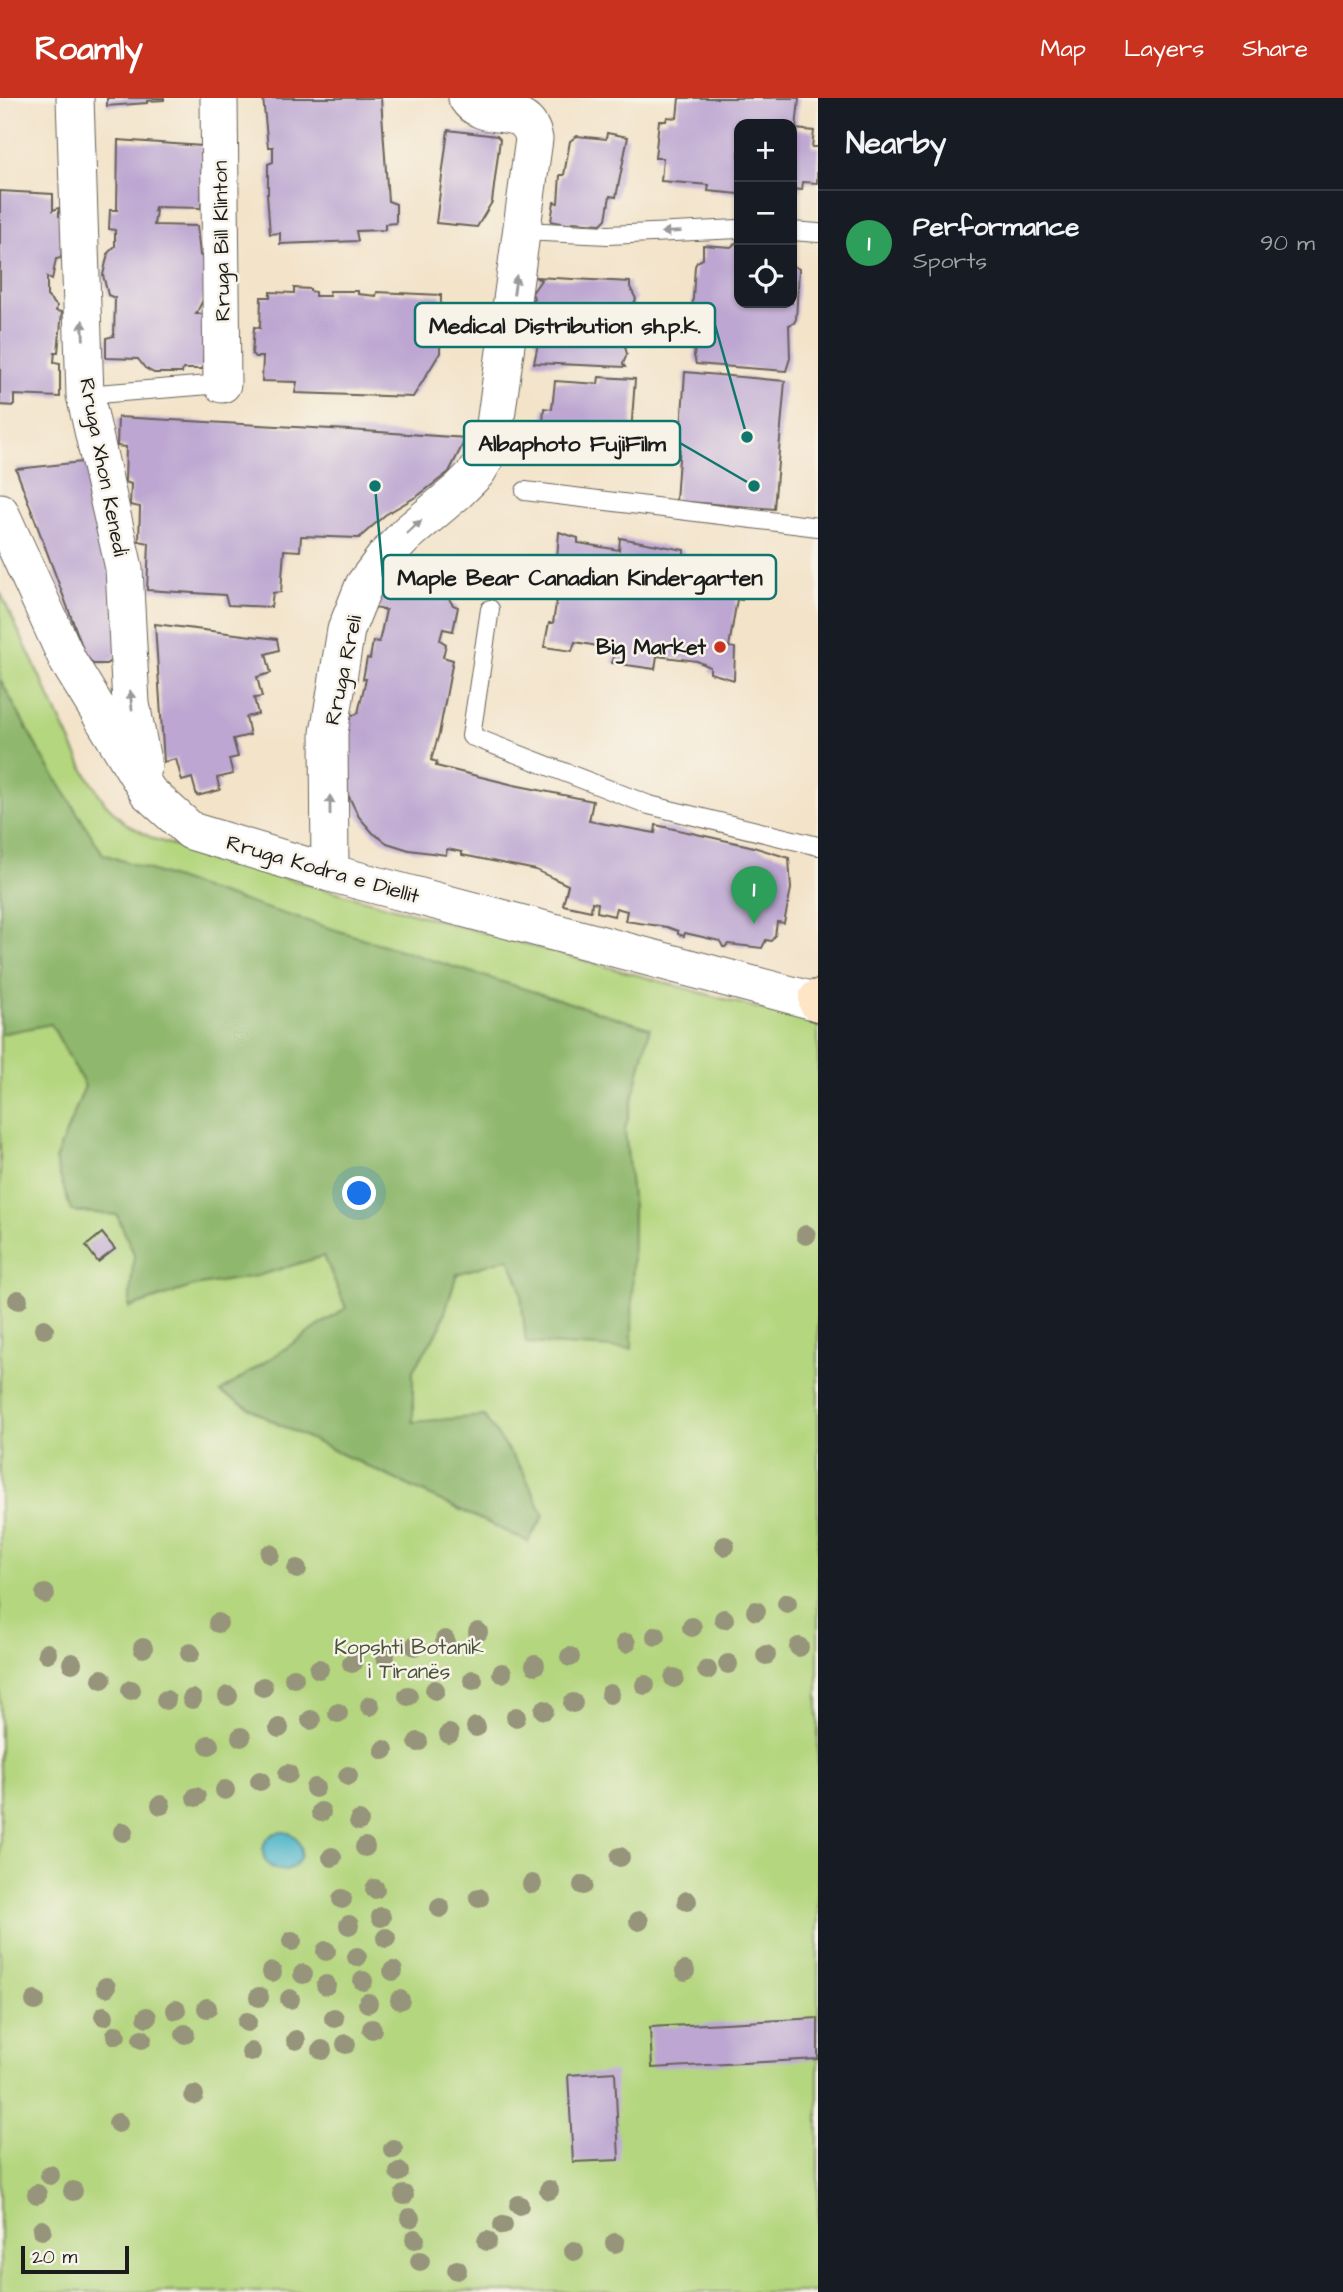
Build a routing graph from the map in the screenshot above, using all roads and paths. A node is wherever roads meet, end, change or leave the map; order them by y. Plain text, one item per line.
1 (75, 98) edge
2 (219, 98) edge
3 (469, 101) edge
4 (734, 229) edge
5 (523, 231) junction
6 (797, 231) edge
7 (818, 233) edge
8 (222, 384) joint
9 (85, 395) junction
10 (525, 491) dead end
11 (0, 512) edge
12 (818, 527) edge
13 (490, 609) dead end
14 (148, 792) junction
15 (818, 846) edge
16 (330, 873) junction
17 (818, 1001) edge

9 -> 1 street, Rruga Xhon Kenedi
2 - 8 street, Rruga Bill Klinton
3 - 5 street, Rruga Rreli
4 -> 5 lane
16 -> 5 street, Rruga Rreli
6 - 7 lane
8 - 9 lane
14 -> 9 street, Rruga Xhon Kenedi
10 - 12 lane
11 - 14 street, Rruga Kodra e Diellit
13 - 15 lane
14 - 16 street, Rruga Kodra e Diellit
16 - 17 street, Rruga Kodra e Diellit

